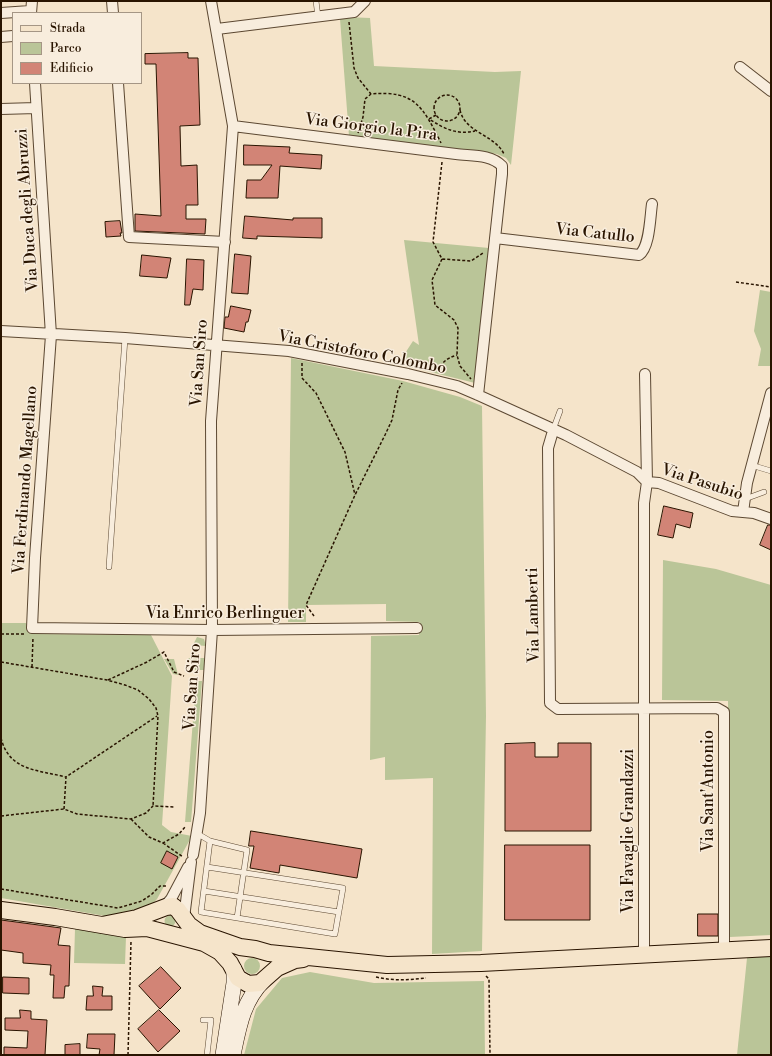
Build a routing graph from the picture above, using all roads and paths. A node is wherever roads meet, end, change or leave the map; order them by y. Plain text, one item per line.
1 (112, 1) edge
2 (211, 1) edge
3 (316, 1) edge
4 (365, 1) edge
5 (31, 8) edge
6 (113, 12) edge
7 (1, 13) edge
8 (344, 13) junction
9 (318, 17) junction
10 (217, 29) junction
11 (1, 36) edge
12 (12, 36) edge
13 (740, 67) dead end
14 (35, 84) edge
15 (118, 84) edge
16 (771, 91) edge
17 (371, 94) junction
18 (36, 108) junction
19 (1, 109) edge
20 (460, 110) junction
21 (436, 115) junction
22 (429, 119) junction
23 (233, 126) junction
24 (476, 131) junction
25 (355, 141) junction
26 (443, 152) junction
27 (502, 166) junction
28 (652, 204) dead end
29 (225, 242) junction
30 (495, 242) junction
31 (442, 259) junction
32 (736, 282) dead end
33 (771, 287) edge
34 (1, 331) edge
35 (51, 335) junction
36 (125, 338) junction
37 (216, 346) junction
38 (303, 354) junction
39 (457, 355) junction
40 (408, 374) junction
41 (644, 374) dead end
42 (433, 380) junction
43 (479, 391) junction
44 (771, 393) edge
45 (560, 411) dead end
46 (553, 431) junction
47 (751, 466) junction
48 (771, 471) edge
49 (647, 482) junction
50 (764, 492) dead end
51 (355, 496) junction
52 (745, 499) junction
53 (743, 512) junction
54 (771, 519) edge
55 (109, 567) dead end
56 (314, 616) dead end
57 (417, 628) dead end
58 (212, 630) junction
59 (32, 631) junction
60 (1, 634) edge
61 (1, 662) edge
62 (32, 667) junction
63 (184, 676) dead end
64 (107, 680) junction
65 (645, 707) junction
66 (158, 716) junction
67 (1, 738) edge
68 (66, 777) junction
69 (153, 806) junction
70 (175, 807) dead end
71 (64, 809) junction
72 (1, 816) edge
73 (131, 819) junction
74 (185, 827) dead end
75 (198, 834) junction
76 (210, 841) junction
77 (163, 843) junction
78 (189, 856) joint
79 (207, 867) junction
80 (244, 872) junction
81 (168, 887) dead end
82 (1, 889) edge
83 (204, 891) junction
84 (240, 897) junction
85 (1, 904) edge
86 (163, 908) junction
87 (1, 910) edge
88 (339, 912) junction
89 (55, 916) junction
90 (237, 918) junction
91 (184, 920) junction
92 (102, 925) junction
93 (164, 934) junction
94 (131, 936) dead end
95 (771, 948) edge
96 (254, 949) junction
97 (724, 951) junction
98 (644, 954) junction
99 (310, 958) junction
100 (235, 972) junction
101 (485, 976) dead end
102 (373, 977) dead end
103 (428, 977) dead end
104 (266, 978) junction
105 (203, 1020) dead end
106 (128, 1055) edge
107 (207, 1055) edge
108 (223, 1055) edge
109 (233, 1055) edge
110 (490, 1055) edge

1 - 6 street
2 - 10 street, Via San Siro
3 - 9 lane
4 - 8 street
5 - 7 street
8 - 9 street
8 - 17 path
9 - 10 street
10 - 23 street, Via San Siro
11 - 12 street
13 - 16 street
14 - 18 street, Via Duca degli Abruzzi
15 - 29 street
17 - 22 path
17 - 25 path
18 - 19 street
18 - 35 street, Via Duca degli Abruzzi
20 - 21 path
20 - 21 path
20 - 24 path
21 - 22 path
22 - 24 path
22 - 26 path
23 - 25 street, Via Giorgio la Pira
23 - 29 street, Via San Siro
24 - 27 path
25 - 26 street, Via Giorgio la Pira
26 - 27 street, Via Giorgio la Pira
26 - 31 path
27 - 30 street
28 - 30 street, Via Catullo
29 - 37 street, Via San Siro
30 - 31 path
30 - 43 street
31 - 39 path
32 - 33 path
34 - 35 street, Via Cristoforo Colombo
35 - 36 street, Via Cristoforo Colombo
35 - 59 street, Via Ferdinando Magellano
36 - 37 street, Via Cristoforo Colombo
36 - 55 lane
37 - 38 street, Via Cristoforo Colombo
37 - 58 street, Via San Siro
38 - 40 street, Via Cristoforo Colombo
38 - 51 path
39 - 42 path
39 - 43 path
40 - 42 street, Via Cristoforo Colombo
40 - 51 path
41 - 49 street, Via Favaglie Grandazzi
42 - 43 street, Via Cristoforo Colombo
43 - 46 street, Via Cristoforo Colombo
44 - 47 street
45 - 46 lane
46 - 49 street, Via Cristoforo Colombo
46 - 65 street, Via Lamberti
47 - 48 lane
47 - 52 street
49 - 53 street, Via Pasubio
49 - 65 street, Via Favaglie Grandazzi
50 - 52 lane
51 - 56 path
52 - 53 street
53 - 54 street, Via Pasubio
57 - 58 street, Via Enrico Berlinguer
58 - 59 street, Via Enrico Berlinguer
58 - 75 street, Via San Siro
59 - 60 path
59 - 62 path
61 - 62 path
62 - 64 path
63 - 64 path
64 - 66 path
65 - 97 street, Via Sant'Antonio
65 - 98 street, Via Favaglie Grandazzi
66 - 68 path
66 - 69 path
67 - 68 path
68 - 71 path
69 - 70 path
69 - 73 path
71 - 72 path
71 - 73 path
73 - 77 path
74 - 77 path
75 - 76 lane
75 - 78 street, Via San Siro
76 - 79 lane
76 - 80 lane
77 - 78 path
79 - 80 lane
79 - 83 lane
80 - 84 lane
80 - 88 lane
81 - 82 path
83 - 84 lane
83 - 90 lane
84 - 88 lane
84 - 90 lane
85 - 89 main road
86 - 91 main road
86 - 91 street
86 - 92 main road
86 - 93 main road
87 - 89 main road
88 - 90 lane
89 - 92 main road
91 - 96 main road
92 - 93 main road
93 - 100 main road
94 - 106 path
95 - 97 main road
96 - 99 main road
96 - 100 main road
96 - 104 main road
97 - 98 main road
98 - 99 main road
99 - 104 main road
100 - 104 main road
100 - 108 street
101 - 110 path
102 - 103 path
104 - 109 street
105 - 107 lane

